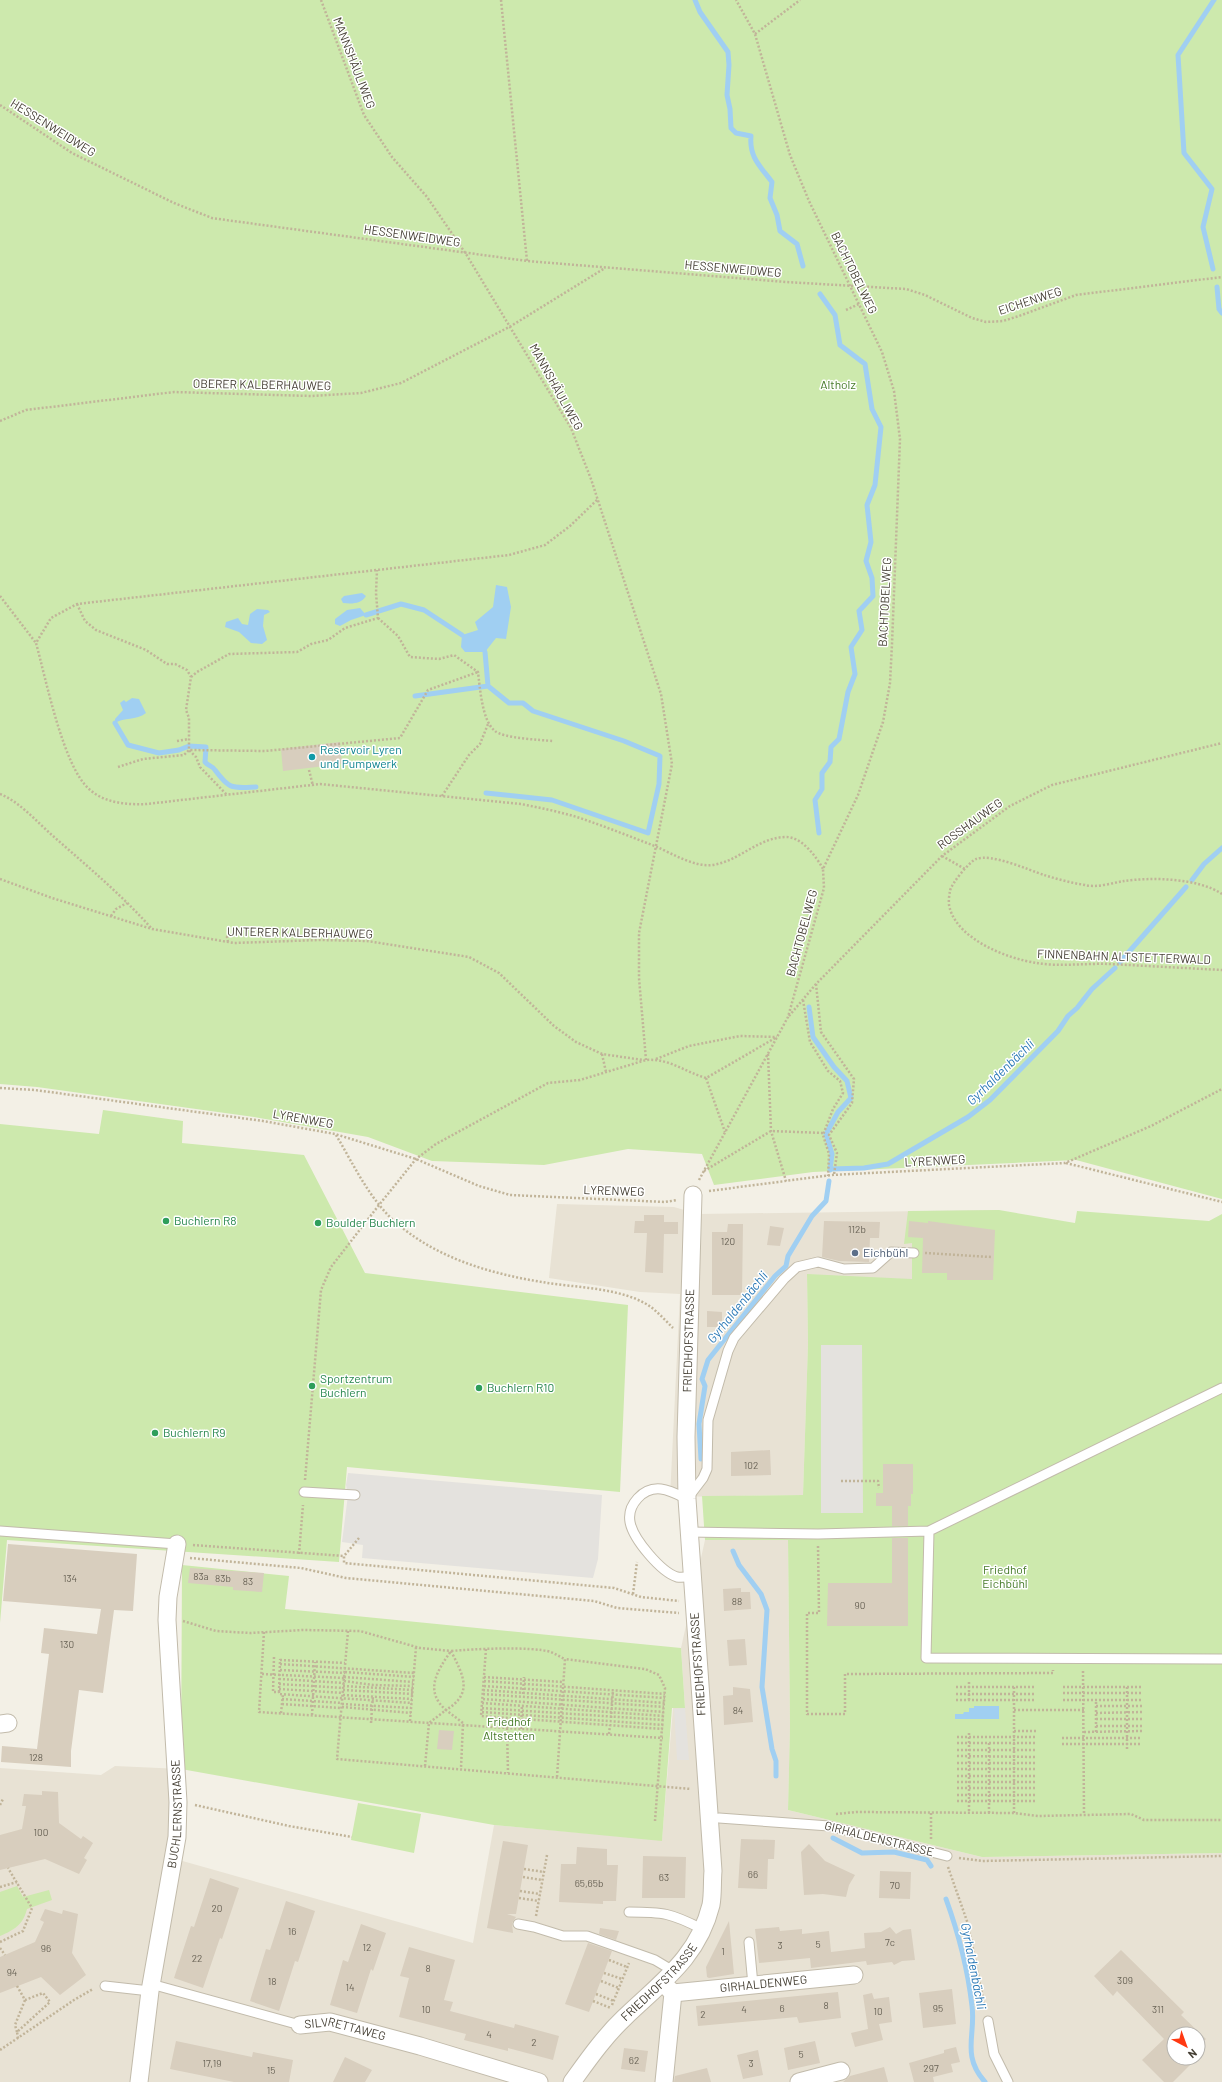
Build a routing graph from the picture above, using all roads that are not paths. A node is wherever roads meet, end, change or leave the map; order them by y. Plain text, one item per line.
1 (693, 1195) road end
2 (914, 1253) road end
3 (1222, 1388) edge
4 (304, 1492) road end
5 (355, 1495) dead end
6 (687, 1499) junction
7 (0, 1531) edge
8 (929, 1531) junction
9 (689, 1532) junction
10 (177, 1544) joint
11 (692, 1576) junction
12 (1222, 1659) edge
13 (719, 1818) dead end
14 (947, 1856) road end
15 (629, 1912) dead end
16 (518, 1924) dead end
17 (702, 1929) junction
18 (749, 1942) dead end
19 (854, 1975) dead end
20 (670, 1983) junction
21 (752, 1985) junction
22 (105, 1986) road end
23 (150, 1988) junction
24 (988, 2021) road end
25 (300, 2025) joint
26 (841, 2071) dead end
27 (139, 2082) edge
28 (539, 2082) edge
29 (572, 2082) edge
30 (664, 2082) edge
31 (799, 2082) edge
32 (1008, 2082) edge

1 - 6 street, FRIEDHOFSTRASSE
2 - 6 lane
3 - 8 lane
4 - 5 lane
6 - 9 street, FRIEDHOFSTRASSE
6 - 11 lane
7 - 10 lane
8 - 9 lane
8 - 12 lane
9 - 11 street, FRIEDHOFSTRASSE
10 - 23 street, BUCHLERNSTRASSE
11 - 17 street, FRIEDHOFSTRASSE
13 - 14 lane, GIRHALDENSTRASSE
15 - 17 lane
16 - 20 lane
17 - 20 street, FRIEDHOFSTRASSE
18 - 21 lane
19 - 21 street, GIRHALDENWEG
20 - 21 street, GIRHALDENWEG
20 - 29 street, FRIEDHOFSTRASSE
20 - 30 street
22 - 23 lane, SILVRETTAWEG
23 - 25 lane, SILVRETTAWEG
23 - 27 street, BUCHLERNSTRASSE
24 - 32 lane
25 - 28 street, SILVRETTAWEG
26 - 31 street

